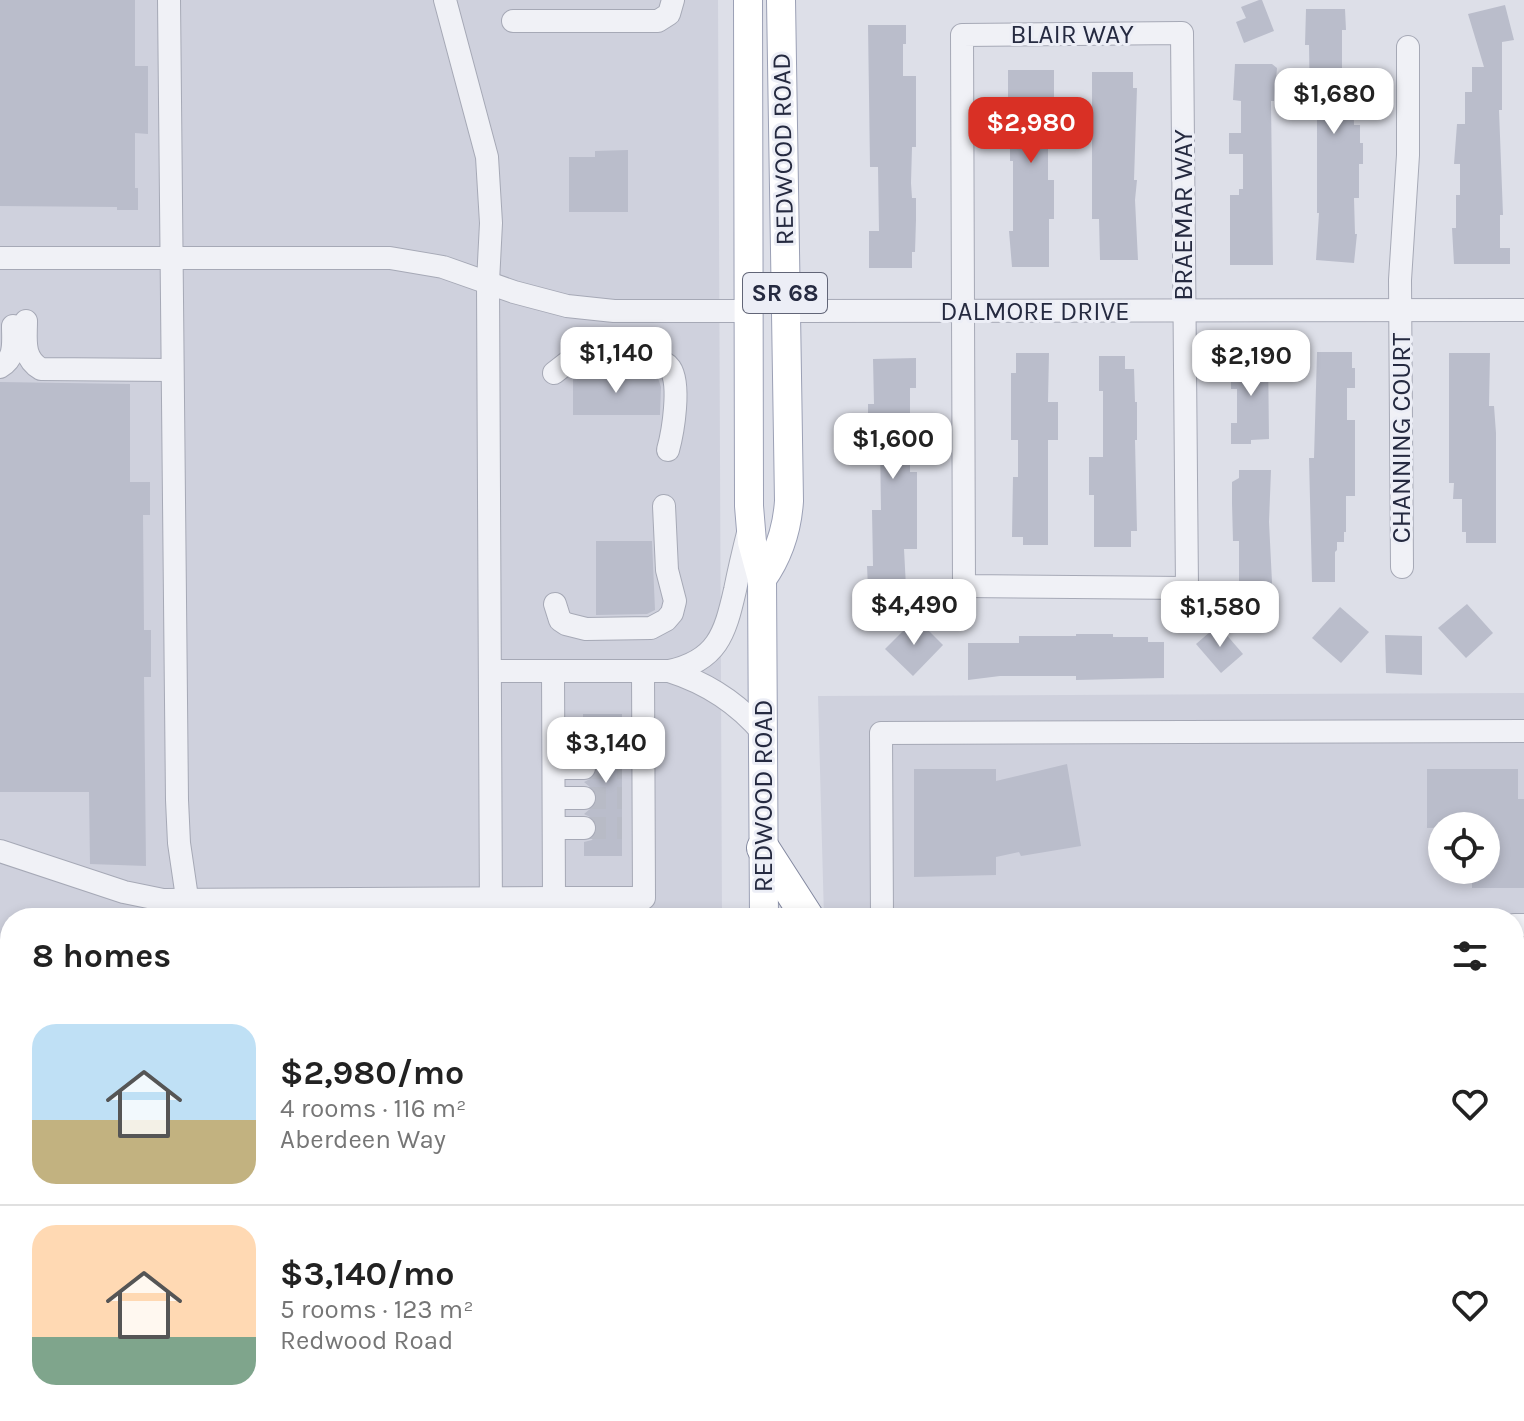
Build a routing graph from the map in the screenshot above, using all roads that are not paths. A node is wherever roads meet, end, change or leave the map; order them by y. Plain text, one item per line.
1 (169, 0) edge
2 (445, 0) edge
3 (673, 0) edge
4 (748, 0) edge
5 (781, 0) edge
6 (513, 21) dead end
7 (1182, 33) joint
8 (1408, 47) dead end
9 (172, 257) junction
10 (0, 258) edge
11 (488, 282) junction
12 (1400, 309) junction
13 (1184, 310) junction
14 (1524, 310) edge
15 (747, 311) junction
16 (786, 311) junction
17 (963, 311) junction
18 (0, 367) edge
19 (172, 370) junction
20 (554, 373) dead end
21 (668, 450) dead end
22 (664, 506) dead end
23 (750, 524) junction
24 (1402, 567) dead end
25 (762, 579) junction
26 (555, 604) dead end
27 (490, 671) junction
28 (553, 671) junction
29 (643, 671) junction
30 (669, 671) junction
31 (1524, 731) edge
32 (763, 733) junction
33 (554, 738) junction
34 (583, 738) tunnel mouth
35 (554, 768) junction
36 (584, 768) tunnel mouth
37 (554, 798) junction
38 (584, 798) tunnel mouth
39 (554, 828) junction
40 (584, 828) tunnel mouth
41 (763, 848) junction
42 (0, 851) edge
43 (554, 898) junction
44 (182, 908) edge
45 (189, 908) edge
46 (491, 908) edge
47 (497, 908) edge
48 (591, 908) edge
49 (764, 908) edge
50 (802, 908) edge
51 (882, 908) edge

1 - 9 street
2 - 11 street
3 - 6 street
4 - 15 main road, REDWOOD ROAD / SR 68
5 - 16 main road, REDWOOD ROAD / SR 68
7 - 13 street, BRAEMAR WAY
7 - 17 street, BLAIR WAY
8 - 12 street, CHANNING COURT
9 - 10 street
9 - 11 street
9 - 19 street
11 - 15 street
11 - 27 street
12 - 13 street, DALMORE DRIVE
12 - 14 street, DALMORE DRIVE
12 - 24 street, CHANNING COURT
13 - 17 street, DALMORE DRIVE
13 - 17 street, BRAEMAR WAY
15 - 23 main road, REDWOOD ROAD / SR 68
16 - 17 street, DALMORE DRIVE
16 - 25 main road, REDWOOD ROAD / SR 68
18 - 19 street
19 - 45 street
20 - 21 street
22 - 26 street
23 - 25 main road, REDWOOD ROAD / SR 68
23 - 30 street
25 - 32 main road, REDWOOD ROAD / SR 68
27 - 28 street
27 - 46 street
28 - 29 street
28 - 33 street
29 - 30 street
29 - 48 street
30 - 32 street
31 - 51 street
32 - 41 main road, REDWOOD ROAD / SR 68
33 - 34 street
33 - 35 street
35 - 36 street
35 - 37 street
37 - 38 street
37 - 39 street
39 - 40 street
39 - 43 street
41 - 49 main road, REDWOOD ROAD / SR 68
41 - 50 highway
42 - 44 street
43 - 47 street
43 - 48 street

